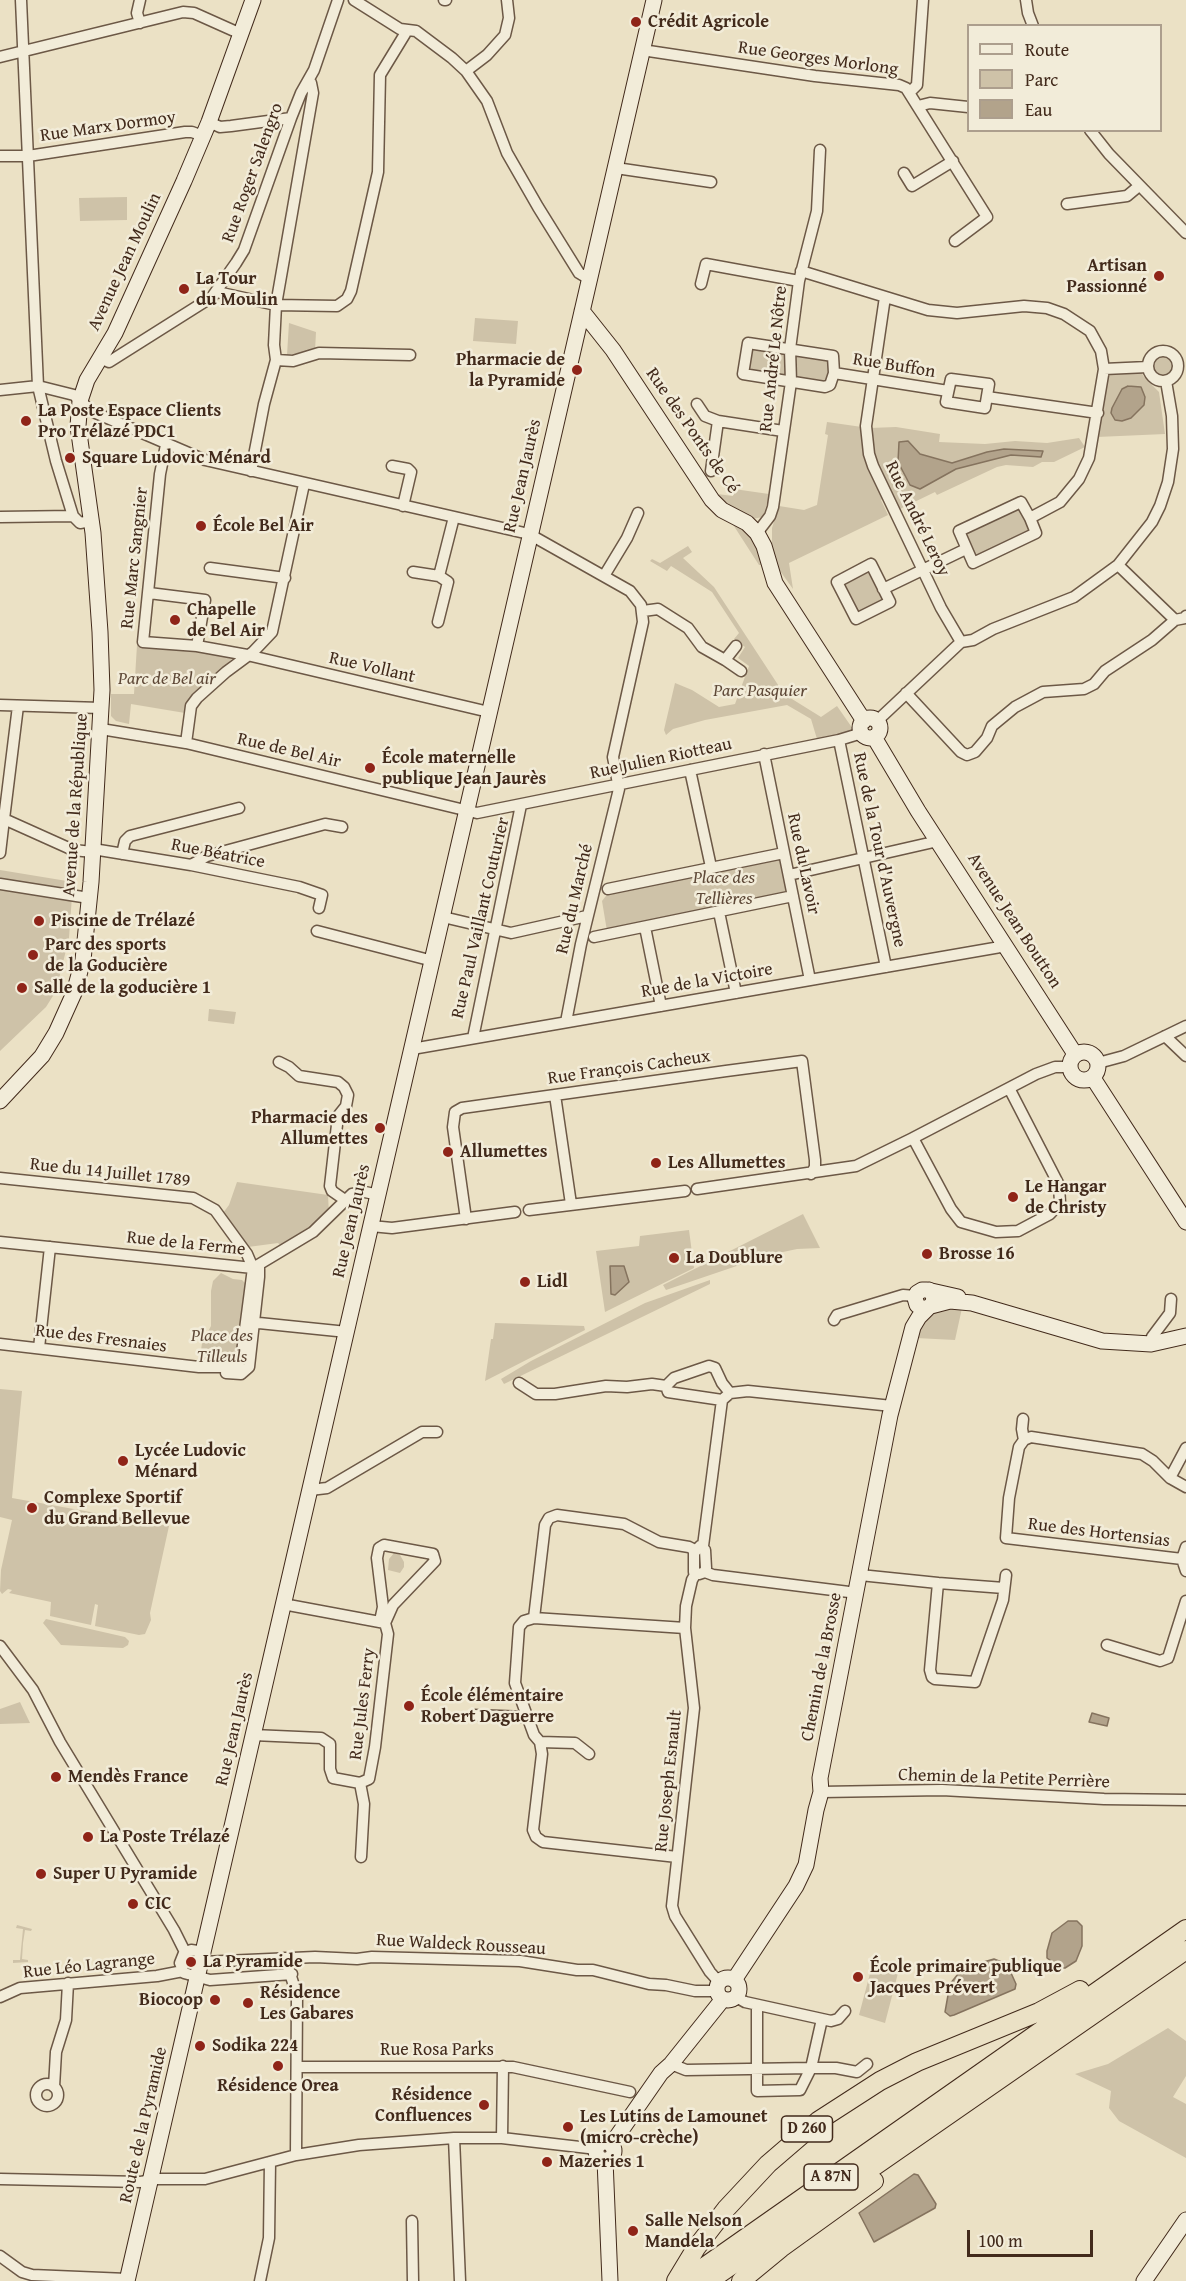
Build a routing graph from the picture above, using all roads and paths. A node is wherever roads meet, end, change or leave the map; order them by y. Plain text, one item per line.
1 (21, 0) edge
2 (140, 0) edge
3 (253, 0) edge
4 (338, 0) edge
5 (354, 0) edge
6 (507, 0) edge
7 (654, 0) edge
8 (923, 0) edge
9 (1026, 0) edge
10 (140, 23) junction
11 (1032, 24) edge
12 (405, 30) junction
13 (242, 34) junction
14 (642, 50) junction
15 (23, 52) junction
16 (0, 57) edge
17 (466, 71) junction
18 (308, 81) junction
19 (910, 92) junction
20 (918, 106) junction
21 (967, 107) edge
22 (291, 118) junction
23 (201, 130) junction
24 (1092, 132) edge
25 (820, 150) dead end
26 (0, 156) edge
27 (28, 156) junction
28 (952, 161) junction
29 (616, 168) junction
30 (904, 172) dead end
31 (711, 182) dead end
32 (1139, 186) junction
33 (1067, 204) dead end
34 (1186, 233) edge
35 (955, 241) dead end
36 (800, 276) junction
37 (589, 279) junction
38 (701, 284) dead end
39 (217, 292) junction
40 (885, 297) junction
41 (276, 305) junction
42 (582, 311) junction
43 (790, 349) junction
44 (410, 355) dead end
45 (100, 358) junction
46 (276, 360) junction
47 (1148, 367) junction
48 (1104, 369) junction
49 (834, 373) junction
50 (874, 379) junction
51 (1166, 381) junction
52 (790, 382) junction
53 (38, 386) junction
54 (0, 390) edge
55 (948, 391) junction
56 (987, 397) junction
57 (80, 402) junction
58 (697, 404) dead end
59 (1098, 412) junction
60 (718, 421) junction
61 (783, 430) junction
62 (166, 445) junction
63 (392, 466) dead end
64 (251, 471) junction
65 (711, 471) dead end
66 (304, 484) junction
67 (403, 506) junction
68 (638, 513) dead end
69 (73, 516) junction
70 (0, 517) edge
71 (454, 517) junction
72 (1030, 518) junction
73 (91, 521) junction
74 (757, 533) junction
75 (529, 534) junction
76 (966, 549) junction
77 (1118, 565) junction
78 (210, 568) dead end
79 (922, 569) junction
80 (413, 572) dead end
81 (439, 576) junction
82 (604, 576) junction
83 (285, 578) junction
84 (883, 589) junction
85 (149, 593) junction
86 (643, 611) junction
87 (1186, 616) edge
88 (1175, 620) junction
89 (438, 622) dead end
90 (961, 642) junction
91 (197, 646) junction
92 (735, 646) dead end
93 (247, 655) junction
94 (725, 660) junction
95 (741, 671) dead end
96 (906, 693) junction
97 (0, 705) edge
98 (18, 706) junction
99 (101, 708) junction
100 (489, 712) junction
101 (869, 728) junction
102 (101, 729) junction
103 (839, 740) junction
104 (186, 743) junction
105 (764, 754) junction
106 (690, 770) junction
107 (618, 785) junction
108 (521, 804) junction
109 (239, 808) dead end
110 (468, 810) junction
111 (4, 819) junction
112 (342, 827) dead end
113 (938, 841) junction
114 (93, 850) junction
115 (0, 853) edge
116 (784, 853) junction
117 (122, 854) junction
118 (863, 858) junction
119 (191, 865) junction
120 (711, 867) junction
121 (789, 874) junction
122 (0, 884) edge
123 (608, 889) dead end
124 (793, 896) junction
125 (89, 898) junction
126 (319, 908) dead end
127 (719, 912) junction
128 (587, 916) junction
129 (443, 917) junction
130 (645, 927) junction
131 (495, 929) junction
132 (317, 931) dead end
133 (594, 937) dead end
134 (1006, 946) junction
135 (433, 961) junction
136 (886, 967) junction
137 (810, 980) junction
138 (736, 993) junction
139 (661, 1006) junction
140 (566, 1022) junction
141 (1186, 1026) edge
142 (1165, 1036) junction
143 (472, 1038) junction
144 (412, 1049) junction
145 (1186, 1056) edge
146 (1072, 1060) junction
147 (279, 1062) dead end
148 (1095, 1070) junction
149 (1009, 1088) junction
150 (555, 1095) junction
151 (0, 1101) edge
152 (913, 1138) junction
153 (811, 1174) junction
154 (0, 1178) edge
155 (697, 1189) dead end
156 (685, 1191) dead end
157 (379, 1195) junction
158 (345, 1200) junction
159 (571, 1204) junction
160 (529, 1210) dead end
161 (515, 1212) dead end
162 (466, 1219) junction
163 (1186, 1222) edge
164 (371, 1226) junction
165 (0, 1242) edge
166 (50, 1247) junction
167 (256, 1266) junction
168 (920, 1295) junction
169 (1171, 1299) dead end
170 (972, 1303) junction
171 (929, 1307) junction
172 (834, 1320) dead end
173 (250, 1322) junction
174 (347, 1332) junction
175 (1186, 1336) edge
176 (0, 1344) edge
177 (1150, 1344) junction
178 (907, 1345) junction
179 (39, 1348) junction
180 (519, 1383) dead end
181 (666, 1386) junction
182 (726, 1397) junction
183 (892, 1406) junction
184 (1023, 1419) dead end
185 (437, 1432) dead end
186 (1024, 1440) junction
187 (1186, 1448) edge
188 (1170, 1478) junction
189 (1186, 1487) edge
190 (310, 1490) junction
191 (1186, 1547) edge
192 (699, 1548) junction
193 (1182, 1559) junction
194 (1186, 1571) edge
195 (701, 1573) junction
196 (860, 1575) junction
197 (1006, 1575) dead end
198 (938, 1583) junction
199 (1004, 1588) junction
200 (856, 1593) junction
201 (1186, 1601) edge
202 (283, 1604) junction
203 (534, 1618) junction
204 (383, 1622) junction
205 (685, 1628) junction
206 (1107, 1645) dead end
207 (0, 1646) edge
208 (473, 1715) dead end
209 (527, 1718) junction
210 (253, 1735) junction
211 (540, 1742) junction
212 (589, 1754) dead end
213 (360, 1783) junction
214 (821, 1792) junction
215 (1186, 1800) edge
216 (361, 1857) dead end
217 (676, 1857) junction
218 (1186, 1929) edge
219 (1186, 1950) edge
220 (185, 1952) junction
221 (285, 1958) junction
222 (200, 1967) junction
223 (183, 1971) junction
224 (292, 1974) junction
225 (1116, 1977) junction
226 (68, 1983) junction
227 (726, 1990) junction
228 (0, 1997) edge
229 (757, 2005) junction
230 (845, 2011) dead end
231 (822, 2019) junction
232 (671, 2064) junction
233 (867, 2064) dead end
234 (503, 2066) junction
235 (298, 2067) junction
236 (757, 2068) junction
237 (811, 2068) junction
238 (54, 2087) dead end
239 (630, 2092) dead end
240 (952, 2112) junction
241 (454, 2138) junction
242 (502, 2138) junction
243 (604, 2151) junction
244 (296, 2155) junction
245 (270, 2162) junction
246 (0, 2179) edge
247 (151, 2180) junction
248 (1186, 2220) edge
249 (412, 2221) dead end
250 (0, 2256) edge
251 (21, 2276) edge
252 (127, 2280) edge
253 (260, 2281) edge
254 (413, 2281) edge
255 (460, 2281) edge
256 (610, 2281) edge
257 (676, 2281) edge
258 (684, 2281) edge
259 (709, 2281) edge
260 (741, 2281) edge
261 (1144, 2281) edge

1 - 15 street
2 - 10 street
3 - 13 street, Avenue Jean Moulin
4 - 18 street, Rue Roger Salengro
5 - 12 street
6 - 17 street
7 - 14 street, Rue Jean Jaurès
8 - 19 street
9 - 11 street
10 - 13 street
10 - 15 street
12 - 17 street
12 - 41 street
13 - 23 street, Avenue Jean Moulin
14 - 19 street, Rue Georges Morlong
14 - 29 street, Rue Jean Jaurès
15 - 16 street
15 - 27 street
17 - 37 street
18 - 22 street, Rue Roger Salengro
18 - 41 street
19 - 20 street, Rue Georges Morlong
20 - 21 street
20 - 28 street, Rue Georges Morlong
22 - 23 street, Rue Marx Dormoy
22 - 39 street, Rue Roger Salengro
23 - 27 street, Rue Marx Dormoy
23 - 45 street, Avenue Jean Moulin
24 - 32 street
25 - 36 street, Rue André Le Nôtre
26 - 27 street, Rue Marx Dormoy
27 - 53 street
28 - 30 street
28 - 35 street, Rue Georges Morlong
29 - 31 street
29 - 37 street, Rue Jean Jaurès
32 - 33 street
32 - 34 street
36 - 38 street
36 - 40 street
36 - 43 street, Rue André Le Nôtre
37 - 42 street, Rue Jean Jaurès
39 - 41 street
39 - 45 street, Rue Roger Salengro
40 - 48 street
40 - 50 street, Rue André Leroy
41 - 46 street
42 - 74 street, Rue des Ponts de Cé
42 - 75 street, Rue Jean Jaurès
43 - 49 street, Rue Buffon
43 - 52 street, Rue André Le Nôtre
43 - 52 street, Rue Buffon
44 - 46 street
45 - 57 street, Avenue Jean Moulin
46 - 64 street
47 - 48 street
47 - 51 street
47 - 51 street
48 - 59 street
49 - 50 street, Rue Buffon
49 - 52 street, Rue Buffon
50 - 55 street, Rue Buffon
50 - 79 street, Rue André Leroy
51 - 77 street
52 - 61 street, Rue André Le Nôtre
53 - 54 street
53 - 57 street
53 - 69 street
55 - 56 street, Rue Buffon
55 - 56 street, Rue Buffon
56 - 59 street, Rue Buffon
57 - 62 street
57 - 73 street, Avenue de la République
58 - 60 street
59 - 72 street
60 - 61 street
60 - 65 street
61 - 74 street, Rue André Le Nôtre
62 - 64 street
62 - 85 street, Rue Marc Sangnier
63 - 67 street
64 - 66 street
66 - 67 street
66 - 83 street
67 - 71 street
68 - 82 street
69 - 70 street
69 - 73 street
71 - 75 street
71 - 81 street
72 - 76 street
72 - 76 street
73 - 99 street, Avenue de la République
74 - 101 street
75 - 82 street
75 - 100 street, Rue Jean Jaurès
76 - 79 street
77 - 88 street
77 - 90 street
78 - 83 street
79 - 84 street
79 - 90 street, Rue André Leroy
80 - 81 street
81 - 89 street
82 - 86 street
83 - 93 street
84 - 84 street
85 - 91 street
85 - 91 street, Rue Marc Sangnier
86 - 94 street
86 - 107 street
87 - 88 street
88 - 96 street
90 - 96 street
91 - 93 street, Rue Marc Sangnier
92 - 94 street
93 - 100 street, Rue Vollant
93 - 104 street
94 - 95 street
96 - 101 street
97 - 98 street
98 - 99 street
98 - 111 street
99 - 102 street, Avenue de la République
100 - 110 street, Rue Jean Jaurès
101 - 103 street, Rue Julien Riotteau
101 - 113 street, Avenue Jean Boutton
102 - 104 street, Rue de Bel Air
102 - 114 street, Avenue de la République
103 - 105 street, Rue Julien Riotteau
103 - 118 street, Rue de la Tour d'Auvergne
104 - 110 street, Rue de Bel Air
105 - 106 street, Rue Julien Riotteau
105 - 116 street, Rue du Lavoir
106 - 107 street, Rue Julien Riotteau
106 - 120 street
107 - 108 street, Rue Julien Riotteau
107 - 128 street, Rue du Marché
108 - 110 street, Rue Julien Riotteau
108 - 131 street, Rue Paul Vaillant Couturier
109 - 117 street
110 - 129 street, Rue Jean Jaurès
111 - 114 street, Rue Béatrice
111 - 115 street
112 - 119 street
113 - 118 street
113 - 134 street, Avenue Jean Boutton
114 - 117 street, Rue Béatrice
114 - 125 street, Avenue de la République
116 - 120 street
116 - 121 street, Rue du Lavoir
117 - 119 street, Rue Béatrice
118 - 121 street
118 - 136 street, Rue de la Tour d'Auvergne
119 - 126 street, Rue Béatrice
120 - 123 street
121 - 124 street, Rue du Lavoir
122 - 125 street
124 - 127 street
124 - 137 street, Rue du Lavoir
125 - 151 street, Avenue de la République
127 - 130 street
127 - 138 street
128 - 131 street
128 - 140 street, Rue du Marché
129 - 131 street
129 - 135 street, Rue Jean Jaurès
130 - 133 street
130 - 139 street
131 - 143 street, Rue Paul Vaillant Couturier
132 - 135 street
134 - 136 street, Rue de la Victoire
134 - 146 street, Avenue Jean Boutton
135 - 144 street, Rue Jean Jaurès
136 - 137 street, Rue de la Victoire
137 - 138 street, Rue de la Victoire
138 - 139 street, Rue de la Victoire
139 - 140 street, Rue de la Victoire
140 - 143 street, Rue de la Victoire
141 - 142 street
142 - 145 street
142 - 148 street
143 - 144 street, Rue de la Victoire
144 - 157 street, Rue Jean Jaurès
146 - 148 street
146 - 148 street
146 - 149 street
147 - 158 street
148 - 163 street
149 - 152 street
149 - 152 street
150 - 153 street, Rue François Cacheux
150 - 159 street
150 - 162 street, Rue François Cacheux
152 - 153 street
153 - 155 street
154 - 167 street, Rue du 14 Juillet 1789
156 - 159 street
157 - 158 street
157 - 164 street, Rue Jean Jaurès
158 - 167 street, Rue de la Ferme
159 - 160 street
161 - 162 street
162 - 164 street
164 - 174 street, Rue Jean Jaurès
165 - 166 street, Rue de la Ferme
166 - 167 street, Rue de la Ferme
166 - 179 street
167 - 173 street
168 - 170 street
168 - 171 street
168 - 172 street
168 - 178 street, Chemin de la Brosse
169 - 177 street
170 - 171 street
170 - 177 street
171 - 178 street, Chemin de la Brosse
173 - 174 street
173 - 179 street, Rue des Fresnaies
174 - 190 street, Rue Jean Jaurès
175 - 177 street
176 - 179 street, Rue des Fresnaies
178 - 183 street, Chemin de la Brosse
180 - 181 street
181 - 182 street
181 - 182 street
182 - 183 street
182 - 192 street
183 - 196 street, Chemin de la Brosse
184 - 186 street, Rue des Hortensias
185 - 190 street
186 - 188 street
186 - 193 street, Rue des Hortensias
187 - 188 street
188 - 189 street
190 - 202 street, Rue Jean Jaurès
191 - 193 street, Rue des Hortensias
192 - 195 street, Rue Joseph Esnault
192 - 203 street
193 - 194 street, Rue des Hortensias
195 - 200 street
195 - 205 street, Rue Joseph Esnault
196 - 198 street
196 - 200 street, Chemin de la Brosse
197 - 199 street
198 - 199 street
198 - 199 street
200 - 214 street, Chemin de la Brosse
201 - 206 street
202 - 204 street
202 - 210 street, Rue Jean Jaurès
203 - 205 street
203 - 209 street
204 - 204 street, Rue Jules Ferry
204 - 213 street, Rue Jules Ferry
205 - 217 street, Rue Joseph Esnault
207 - 220 street
208 - 209 street
209 - 211 street
210 - 213 street, Rue Jules Ferry
210 - 222 street, Rue Jean Jaurès
211 - 212 street
211 - 217 street
213 - 216 street
214 - 215 street, Chemin de la Petite Perrière
214 - 227 street, Chemin de la Brosse
217 - 227 street, Rue Joseph Esnault
218 - 225 highway, A 87N
219 - 240 highway, A 87N
220 - 222 street
220 - 223 street
221 - 222 street, Rue Waldeck Rousseau
221 - 224 street
221 - 227 street, Rue Waldeck Rousseau
222 - 223 street
222 - 224 street
222 - 247 street, Route de la Pyramide
223 - 226 street, Rue Léo Lagrange
224 - 235 street
225 - 257 highway, D 260
225 - 258 highway, A 87N
226 - 228 street, Rue Léo Lagrange
226 - 238 street
227 - 229 street, Rue Waldeck Rousseau
227 - 232 street, Chemin de la Brosse
229 - 231 street, Rue Waldeck Rousseau
229 - 236 street
230 - 231 street
231 - 237 street
232 - 236 street
232 - 243 street, Chemin de la Brosse
233 - 237 street
234 - 235 street, Rue Rosa Parks
234 - 239 street
234 - 242 street, Rue Rosa Parks
235 - 244 street
236 - 237 street
236 - 237 street
240 - 259 highway, A 87N
240 - 260 highway
241 - 242 street
241 - 244 street
241 - 255 street
242 - 243 street
243 - 256 street
244 - 245 street
245 - 247 street
245 - 253 street
246 - 247 street
247 - 252 street, Route de la Pyramide
248 - 261 street
249 - 254 street
250 - 251 street
251 - 252 street

